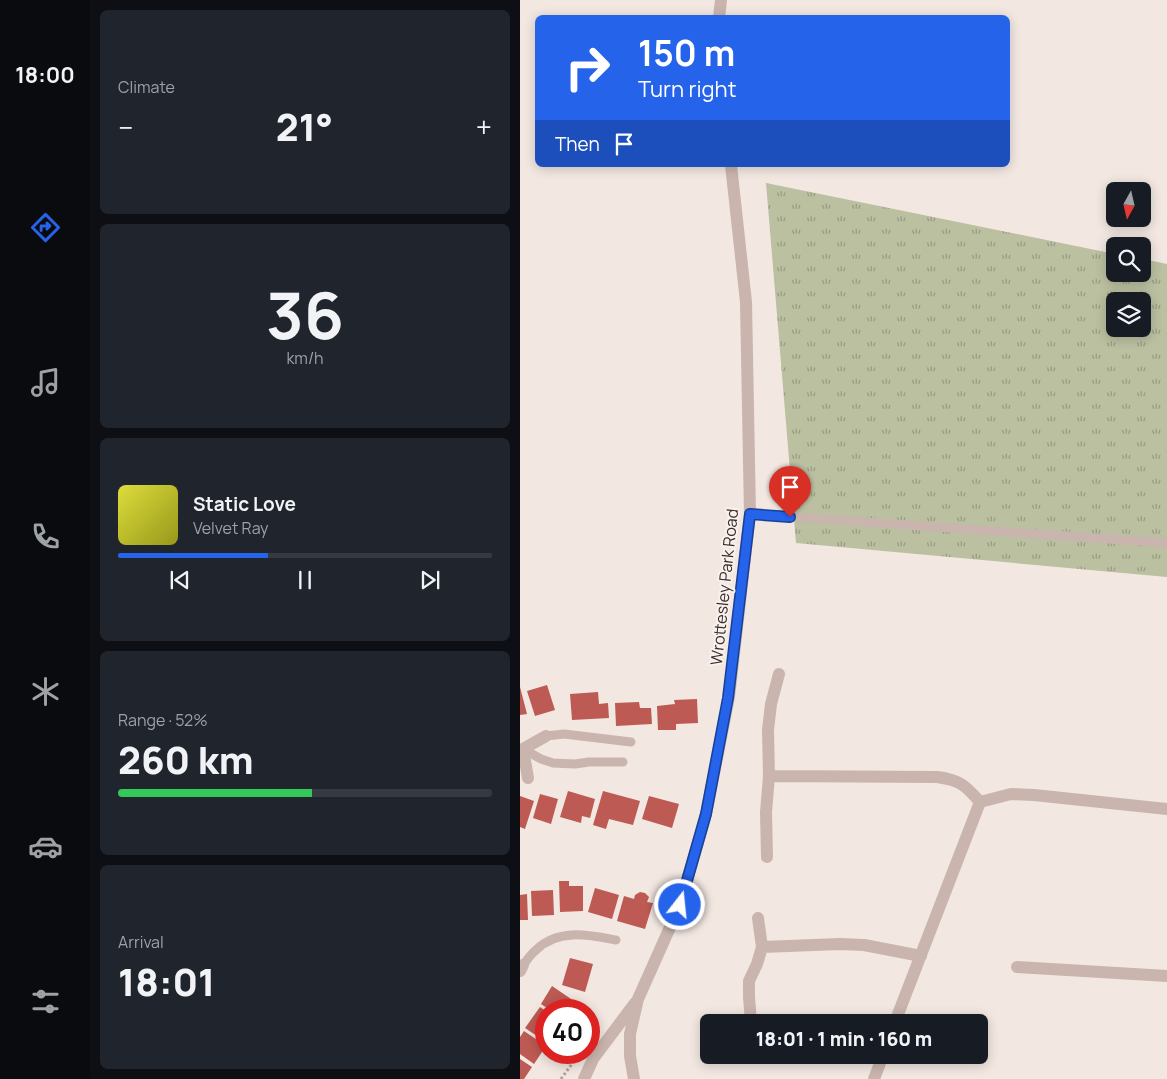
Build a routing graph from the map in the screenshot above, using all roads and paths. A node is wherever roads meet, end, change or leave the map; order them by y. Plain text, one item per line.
1 (721, 0) edge
2 (719, 15) edge
3 (731, 167) edge
4 (750, 514) junction
5 (1167, 543) edge
6 (779, 674) dead end
7 (546, 736) joint
8 (631, 742) dead end
9 (521, 750) edge
10 (623, 762) dead end
11 (769, 776) junction
12 (528, 778) dead end
13 (980, 802) junction
14 (1167, 809) edge
15 (767, 857) dead end
16 (758, 918) dead end
17 (616, 940) dead end
18 (762, 947) junction
19 (921, 956) junction
20 (1017, 967) dead end
21 (522, 968) edge
22 (1167, 976) edge
23 (638, 999) junction
24 (750, 1014) edge
25 (899, 1014) edge
26 (572, 1064) edge
27 (880, 1064) edge
28 (561, 1079) edge
29 (584, 1079) edge
30 (634, 1079) edge
31 (874, 1079) edge

1 - 2 street
3 - 4 street, Wrottesley Park Road
4 - 5 lane
4 - 23 street, Wrottesley Park Road
6 - 11 street
7 - 8 lane
7 - 9 street
9 - 10 lane
9 - 12 street
11 - 13 street
11 - 15 street
13 - 14 street
13 - 19 street
16 - 18 street
17 - 21 lane
18 - 19 street
18 - 24 street
19 - 25 street
20 - 22 street
23 - 29 street, Wrottesley Park Road
23 - 30 street, Wrottesley Park Road
26 - 28 path
27 - 31 street

